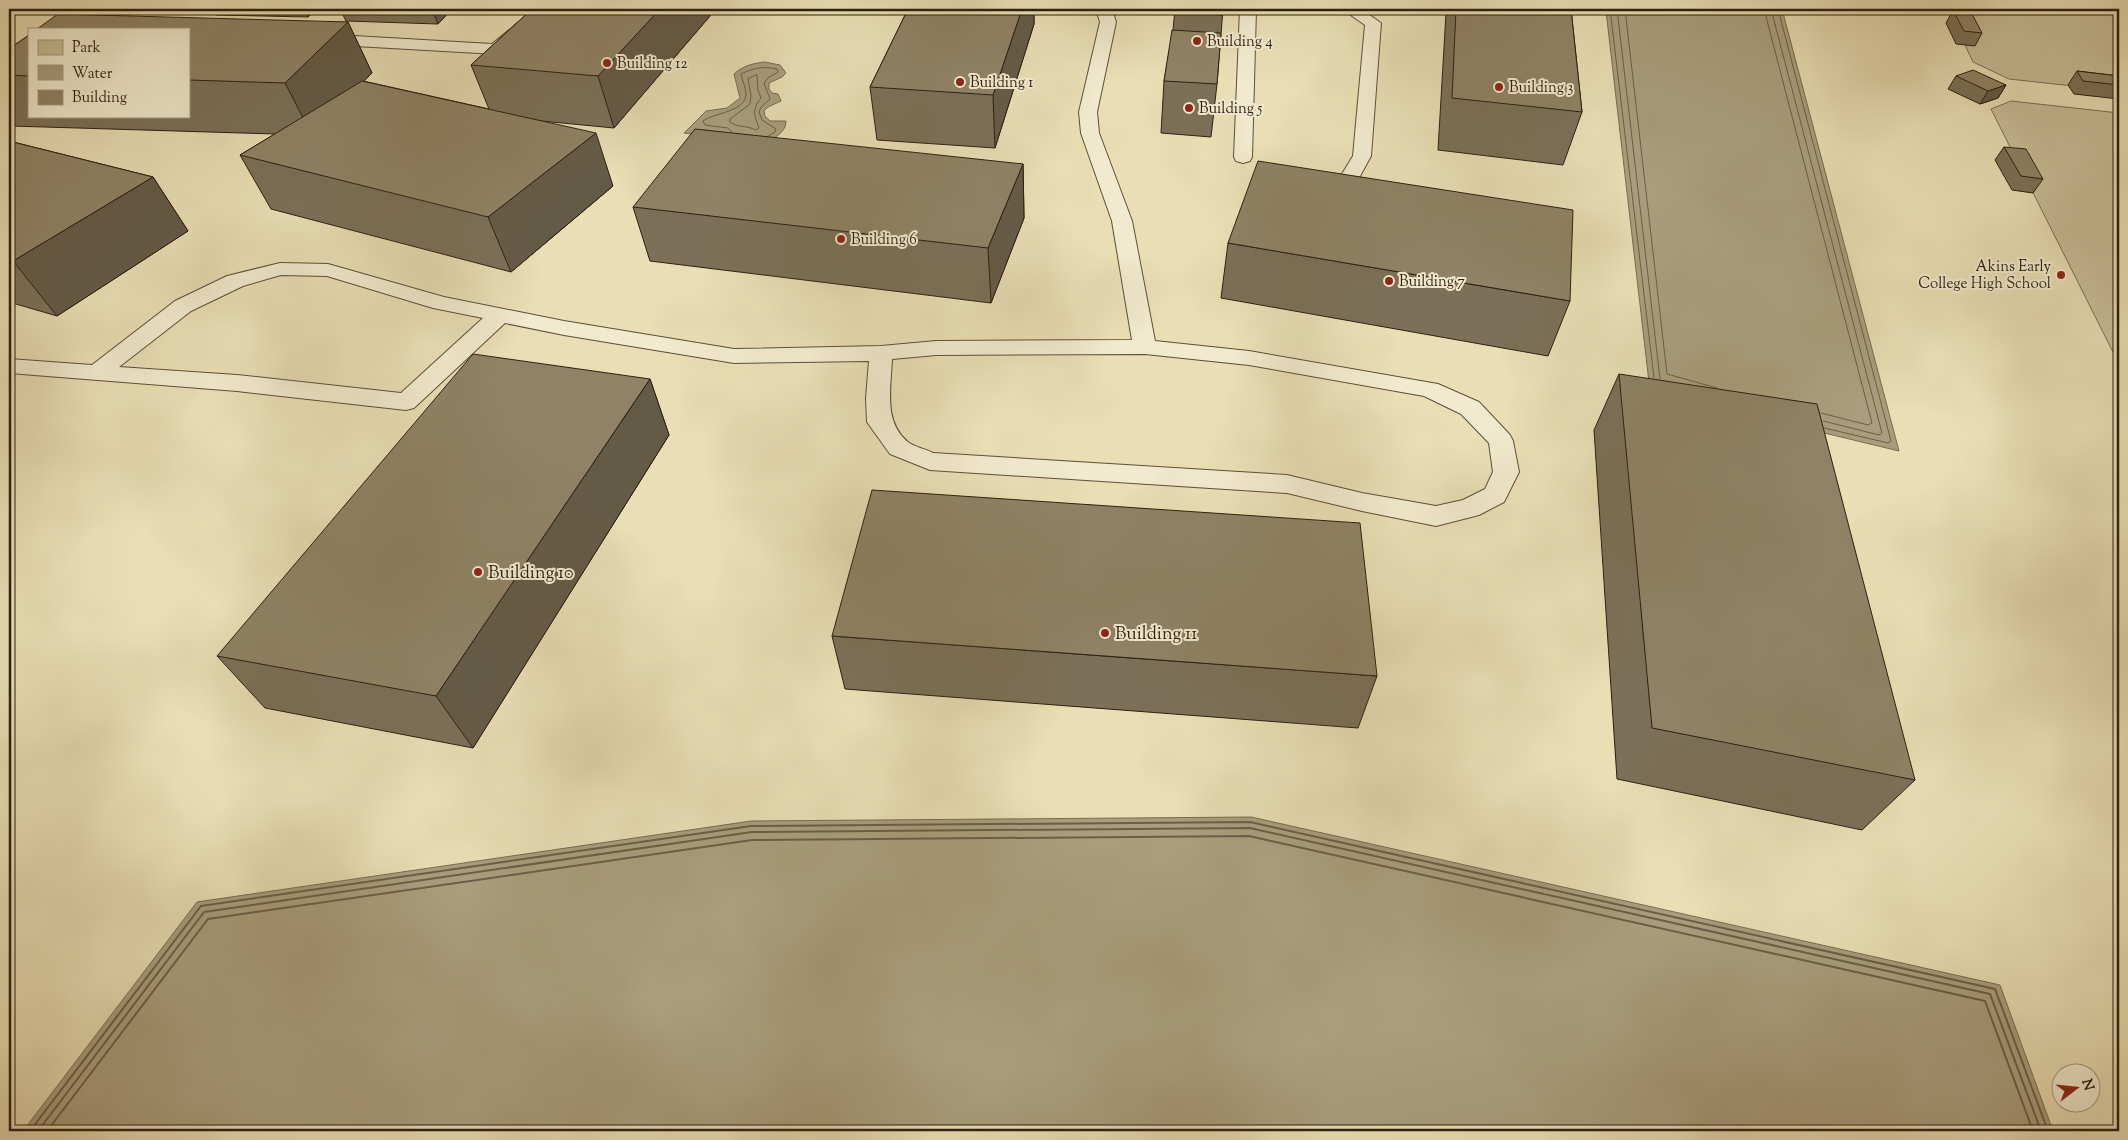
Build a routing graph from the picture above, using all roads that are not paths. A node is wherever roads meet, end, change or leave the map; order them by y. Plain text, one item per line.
1 (544, 9) edge
2 (1104, 9) edge
3 (1248, 9) edge
4 (1350, 9) edge
5 (306, 38) edge
6 (1243, 157) dead end
7 (1352, 174) edge
8 (501, 314) junction
9 (1144, 347) junction
10 (881, 353) junction
11 (9, 366) edge
12 (96, 373) junction

1 - 5 lane
2 - 9 lane
3 - 6 lane
4 - 7 lane
8 - 10 lane
8 - 12 lane
8 - 12 lane
9 - 10 lane
9 - 10 lane
11 - 12 lane

